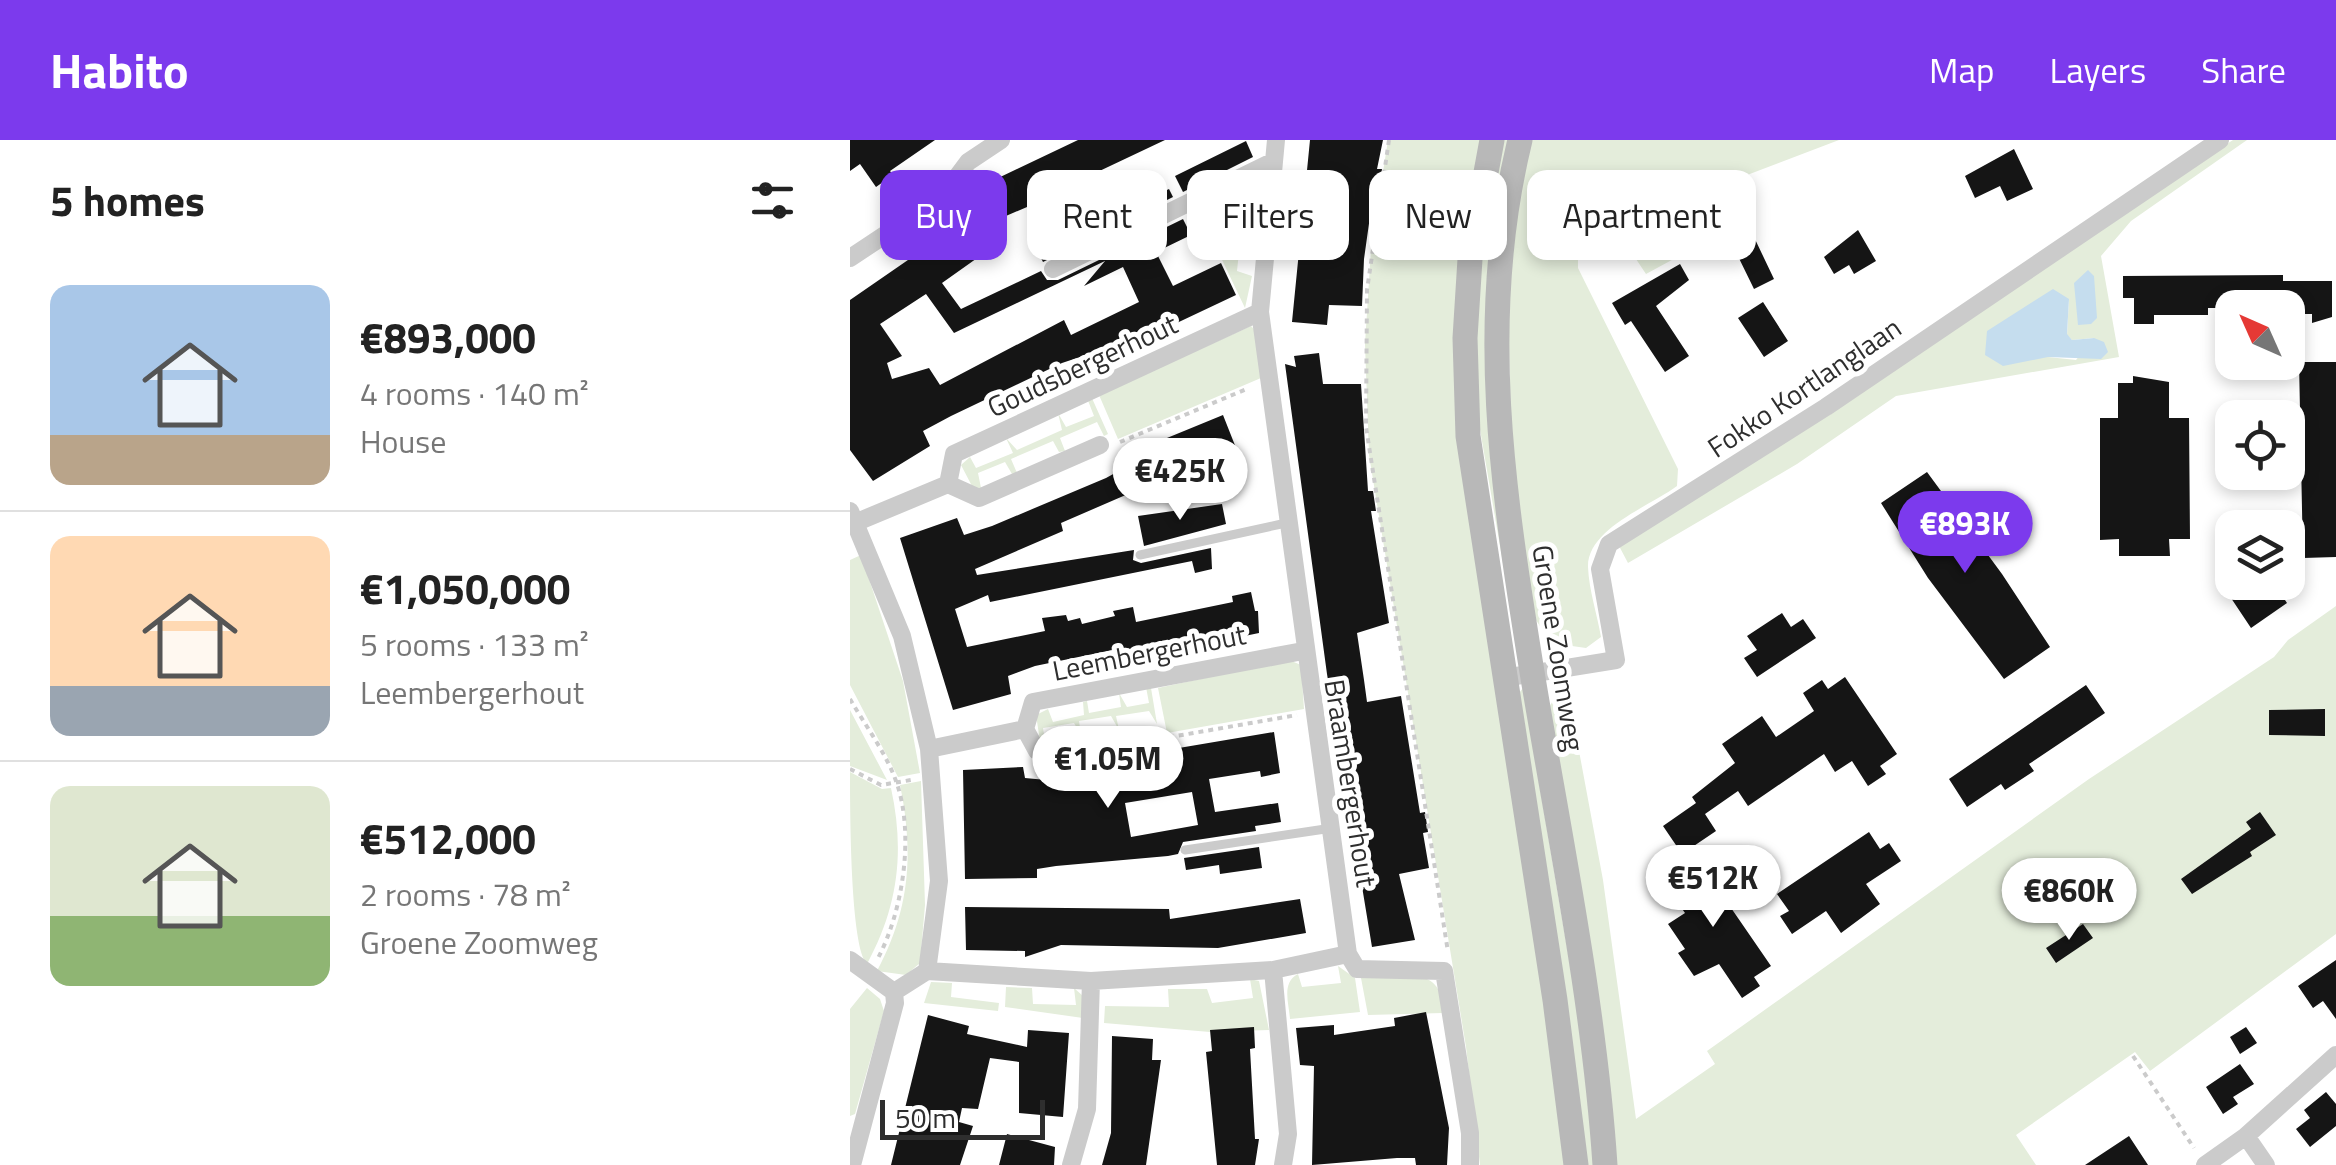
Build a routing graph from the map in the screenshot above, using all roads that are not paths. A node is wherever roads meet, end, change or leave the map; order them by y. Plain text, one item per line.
1 (1001, 140) edge
2 (1276, 140) edge
3 (1492, 140) edge
4 (1520, 140) edge
5 (2220, 140) edge
6 (1274, 162) junction
7 (850, 258) edge
8 (1053, 269) dead end
9 (1260, 312) junction
10 (1100, 445) road end
11 (948, 484) junction
12 (854, 517) edge
13 (1286, 523) junction
14 (1140, 555) dead end
15 (1303, 651) junction
16 (1532, 674) junction
17 (1504, 678) junction
18 (1025, 729) junction
19 (1139, 736) road end
20 (929, 748) junction
21 (1332, 828) junction
22 (1185, 850) dead end
23 (1348, 954) junction
24 (850, 960) edge
25 (1273, 970) junction
26 (928, 971) junction
27 (1091, 981) junction
28 (894, 992) junction
29 (2336, 1055) edge
30 (2246, 1136) junction
31 (2206, 1164) edge
32 (852, 1165) edge
33 (1071, 1165) edge
34 (1284, 1165) edge
35 (1470, 1165) edge
36 (1576, 1165) edge
37 (1605, 1165) edge
38 (2266, 1165) edge

1 - 7 street
2 - 6 street, Braambergerhout
3 - 17 main road
4 - 16 main road, Groene Zoomweg
5 - 16 street, Fokko Kortlanglaan
6 - 8 street
6 - 9 street, Braambergerhout
9 - 11 street, Goudsbergerhout
9 - 13 street, Braambergerhout
10 - 11 street
11 - 12 street
12 - 20 street
13 - 14 lane
13 - 15 street, Braambergerhout
15 - 18 street, Leembergerhout
15 - 21 street, Braambergerhout
16 - 17 street, Fokko Kortlanglaan
16 - 37 main road, Groene Zoomweg
17 - 36 main road
18 - 19 street
18 - 20 street
20 - 26 street
21 - 22 lane
21 - 23 street, Braambergerhout
23 - 25 street
23 - 35 street
24 - 28 street
25 - 27 street
25 - 34 street
26 - 27 street
26 - 28 street
27 - 33 street
28 - 32 street
29 - 30 street
30 - 31 street
30 - 38 street

